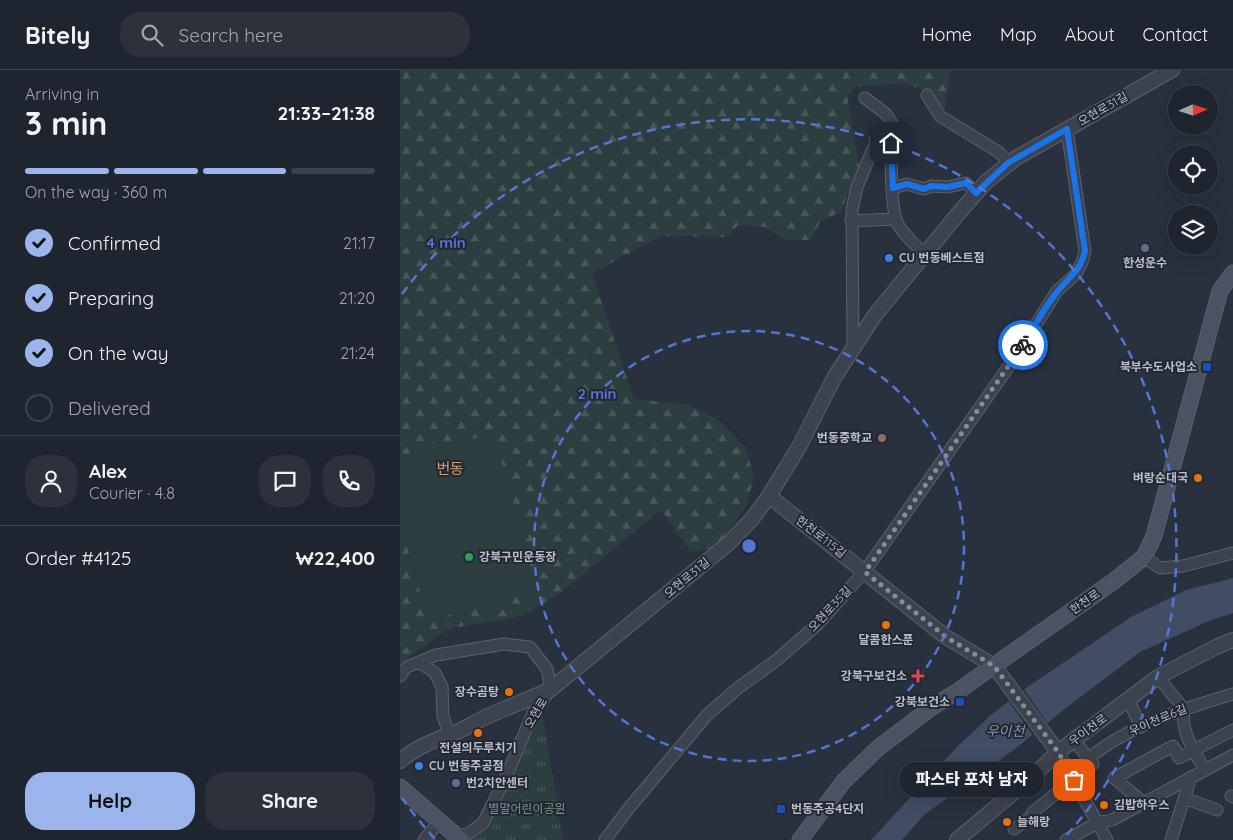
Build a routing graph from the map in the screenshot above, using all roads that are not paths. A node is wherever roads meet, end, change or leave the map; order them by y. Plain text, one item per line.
1 (1172, 70) edge
2 (927, 95) dead end
3 (865, 98) dead end
4 (1067, 129) junction
5 (878, 133) dead end
6 (1008, 163) junction
7 (893, 188) junction
8 (976, 193) junction
9 (896, 219) junction
10 (851, 221) junction
11 (925, 255) junction
12 (1231, 280) edge
13 (853, 349) junction
14 (769, 496) junction
15 (1233, 553) edge
16 (1144, 557) junction
17 (865, 572) junction
18 (1233, 640) edge
19 (419, 662) junction
20 (994, 666) junction
21 (400, 676) edge
22 (1158, 677) junction
23 (551, 689) junction
24 (1233, 694) edge
25 (1128, 699) junction
26 (1184, 709) junction
27 (1141, 727) junction
28 (1233, 730) edge
29 (449, 734) junction
30 (1074, 740) junction
31 (1193, 751) junction
32 (1058, 752) junction
33 (1233, 754) edge
34 (400, 761) edge
35 (1091, 761) junction
36 (1204, 770) junction
37 (1191, 777) junction
38 (1074, 780) junction
39 (400, 788) edge
40 (1184, 798) junction
41 (1144, 803) junction
42 (1217, 810) dead end
43 (439, 822) junction
44 (1097, 823) junction
45 (1014, 829) dead end
46 (458, 838) edge
47 (424, 840) edge
48 (605, 840) edge
49 (800, 840) edge
50 (958, 840) edge
51 (1066, 840) edge
52 (1107, 840) edge
53 (1171, 840) edge

1 - 4 street, 오현로31길
2 - 6 street
3 - 7 street
4 - 6 street, 오현로31길
4 - 17 street, 오현로35길
5 - 10 street
6 - 8 street, 오현로31길
7 - 8 street
7 - 9 street
8 - 11 street, 오현로31길
9 - 10 street
9 - 11 street
10 - 13 street
11 - 13 street, 오현로31길
12 - 16 main road, 한천로
13 - 14 street, 오현로31길
14 - 17 street, 한천로115길
14 - 23 street, 오현로31길
15 - 16 street
16 - 20 main road, 한천로
17 - 20 street, 한천로115길
17 - 48 street, 오현로35길
18 - 22 street, 우이천로
19 - 21 street, 오현로
19 - 23 street, 오현로
19 - 29 street
20 - 32 street
20 - 49 main road, 한천로
22 - 25 street, 우이천로
22 - 26 street
23 - 29 street, 오현로31길
23 - 46 street, 오현로
24 - 26 street, 우이천로6길
25 - 27 street
25 - 30 street, 우이천로
26 - 27 street, 우이천로6길
26 - 31 street
27 - 35 street, 우이천로6길
28 - 31 street
29 - 34 street, 오현로31길
30 - 32 street, 우이천로
30 - 35 street
31 - 36 street
31 - 41 street
32 - 38 street
32 - 50 street, 우이천로
33 - 36 street
35 - 38 street, 우이천로6길
36 - 37 street
37 - 40 street
37 - 41 street
38 - 44 street
38 - 45 street, 우이천로6길
39 - 43 main road, 오현로
40 - 42 street
40 - 53 street
41 - 44 street
43 - 46 main road, 오현로
43 - 47 street
44 - 51 street
44 - 52 street

